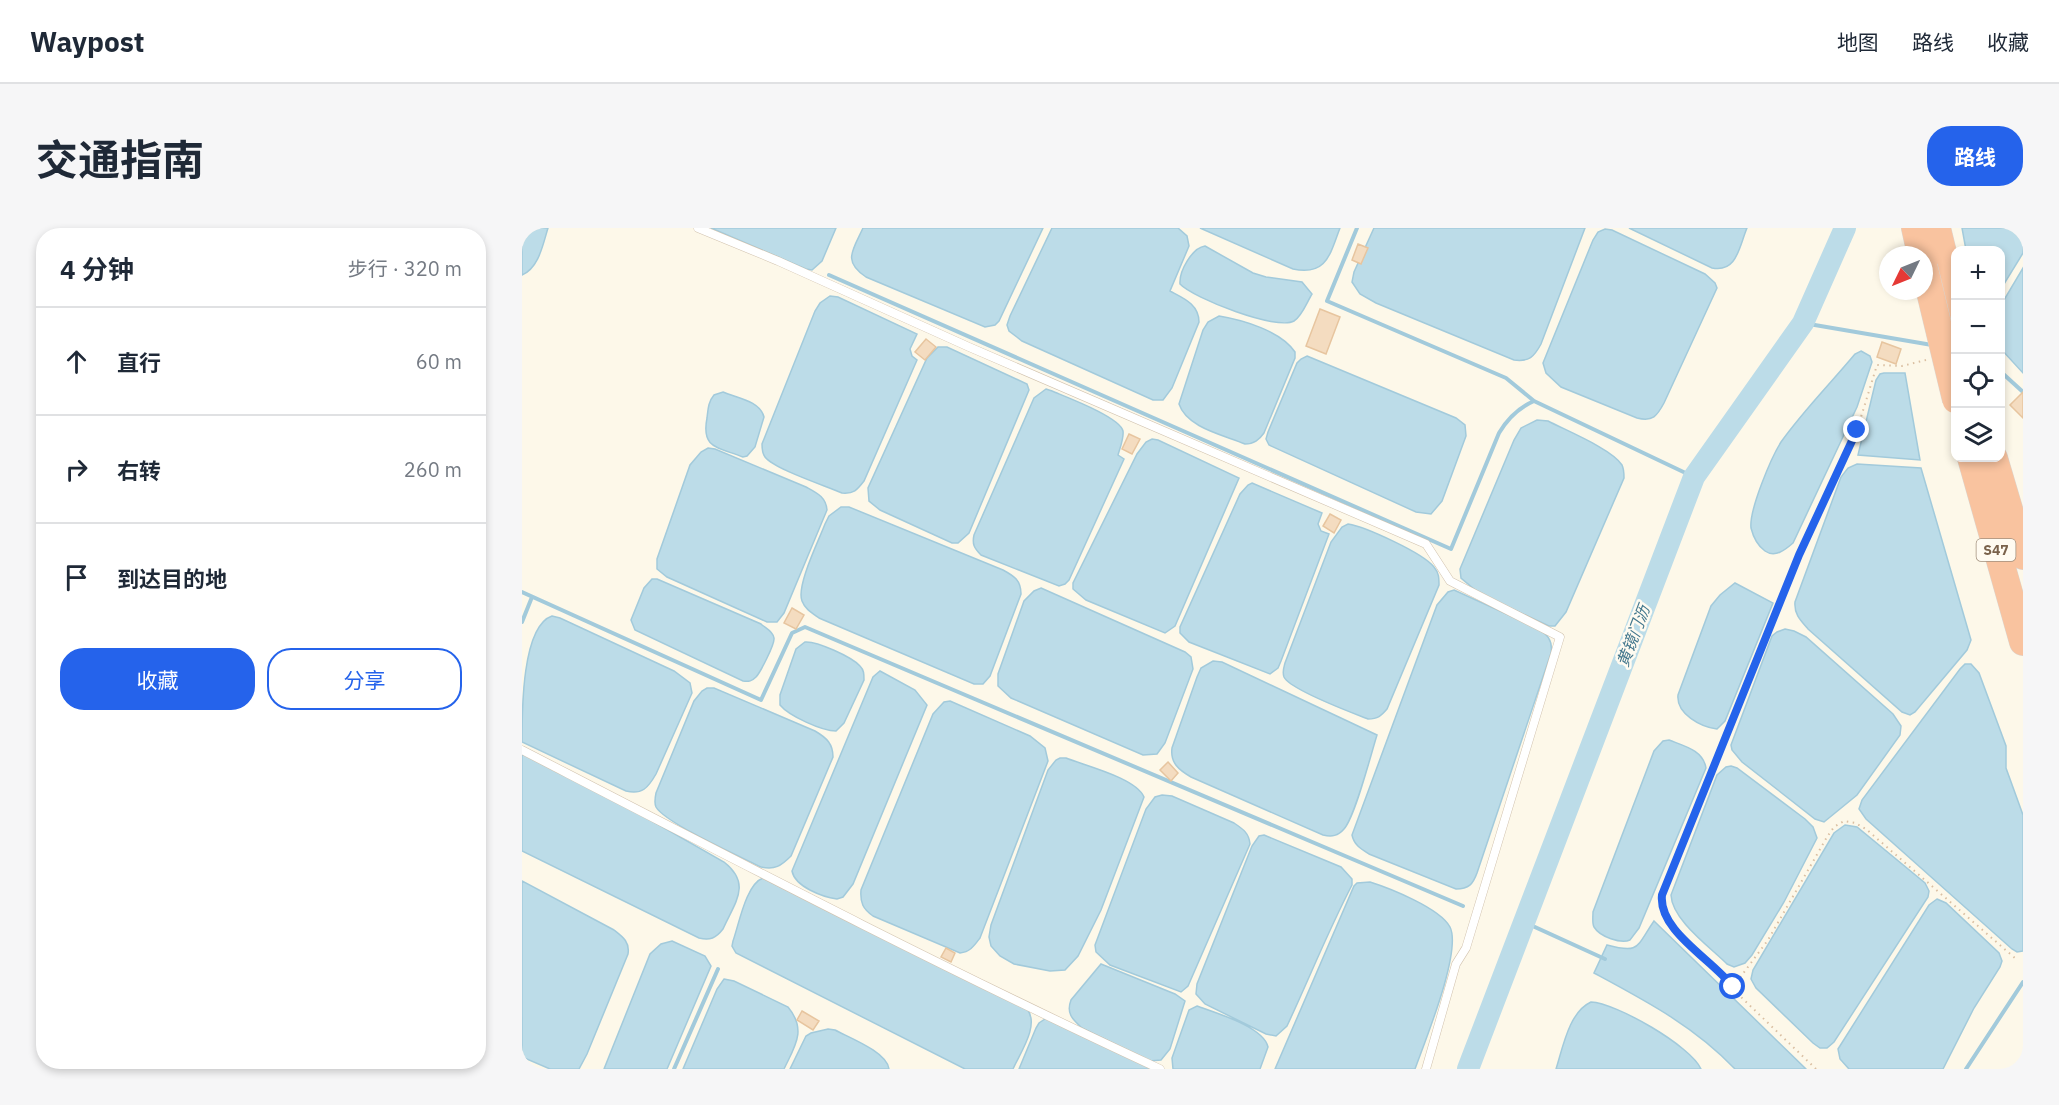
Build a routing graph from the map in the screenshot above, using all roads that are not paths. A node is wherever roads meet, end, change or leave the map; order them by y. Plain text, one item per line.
1 (698, 228) edge
2 (1915, 228) edge
3 (1937, 228) edge
4 (1919, 246) edge
5 (1932, 300) edge
6 (1955, 300) edge
7 (1951, 379) edge
8 (1972, 462) edge
9 (1995, 462) edge
10 (2023, 556) edge
11 (2023, 642) edge
12 (522, 750) edge
13 (1160, 1069) edge
14 (1426, 1069) edge

1 - 14 lane
2 - 4 highway
3 - 6 highway
5 - 7 highway, bridge
8 - 11 highway, S47
9 - 10 highway, S47
12 - 13 lane

